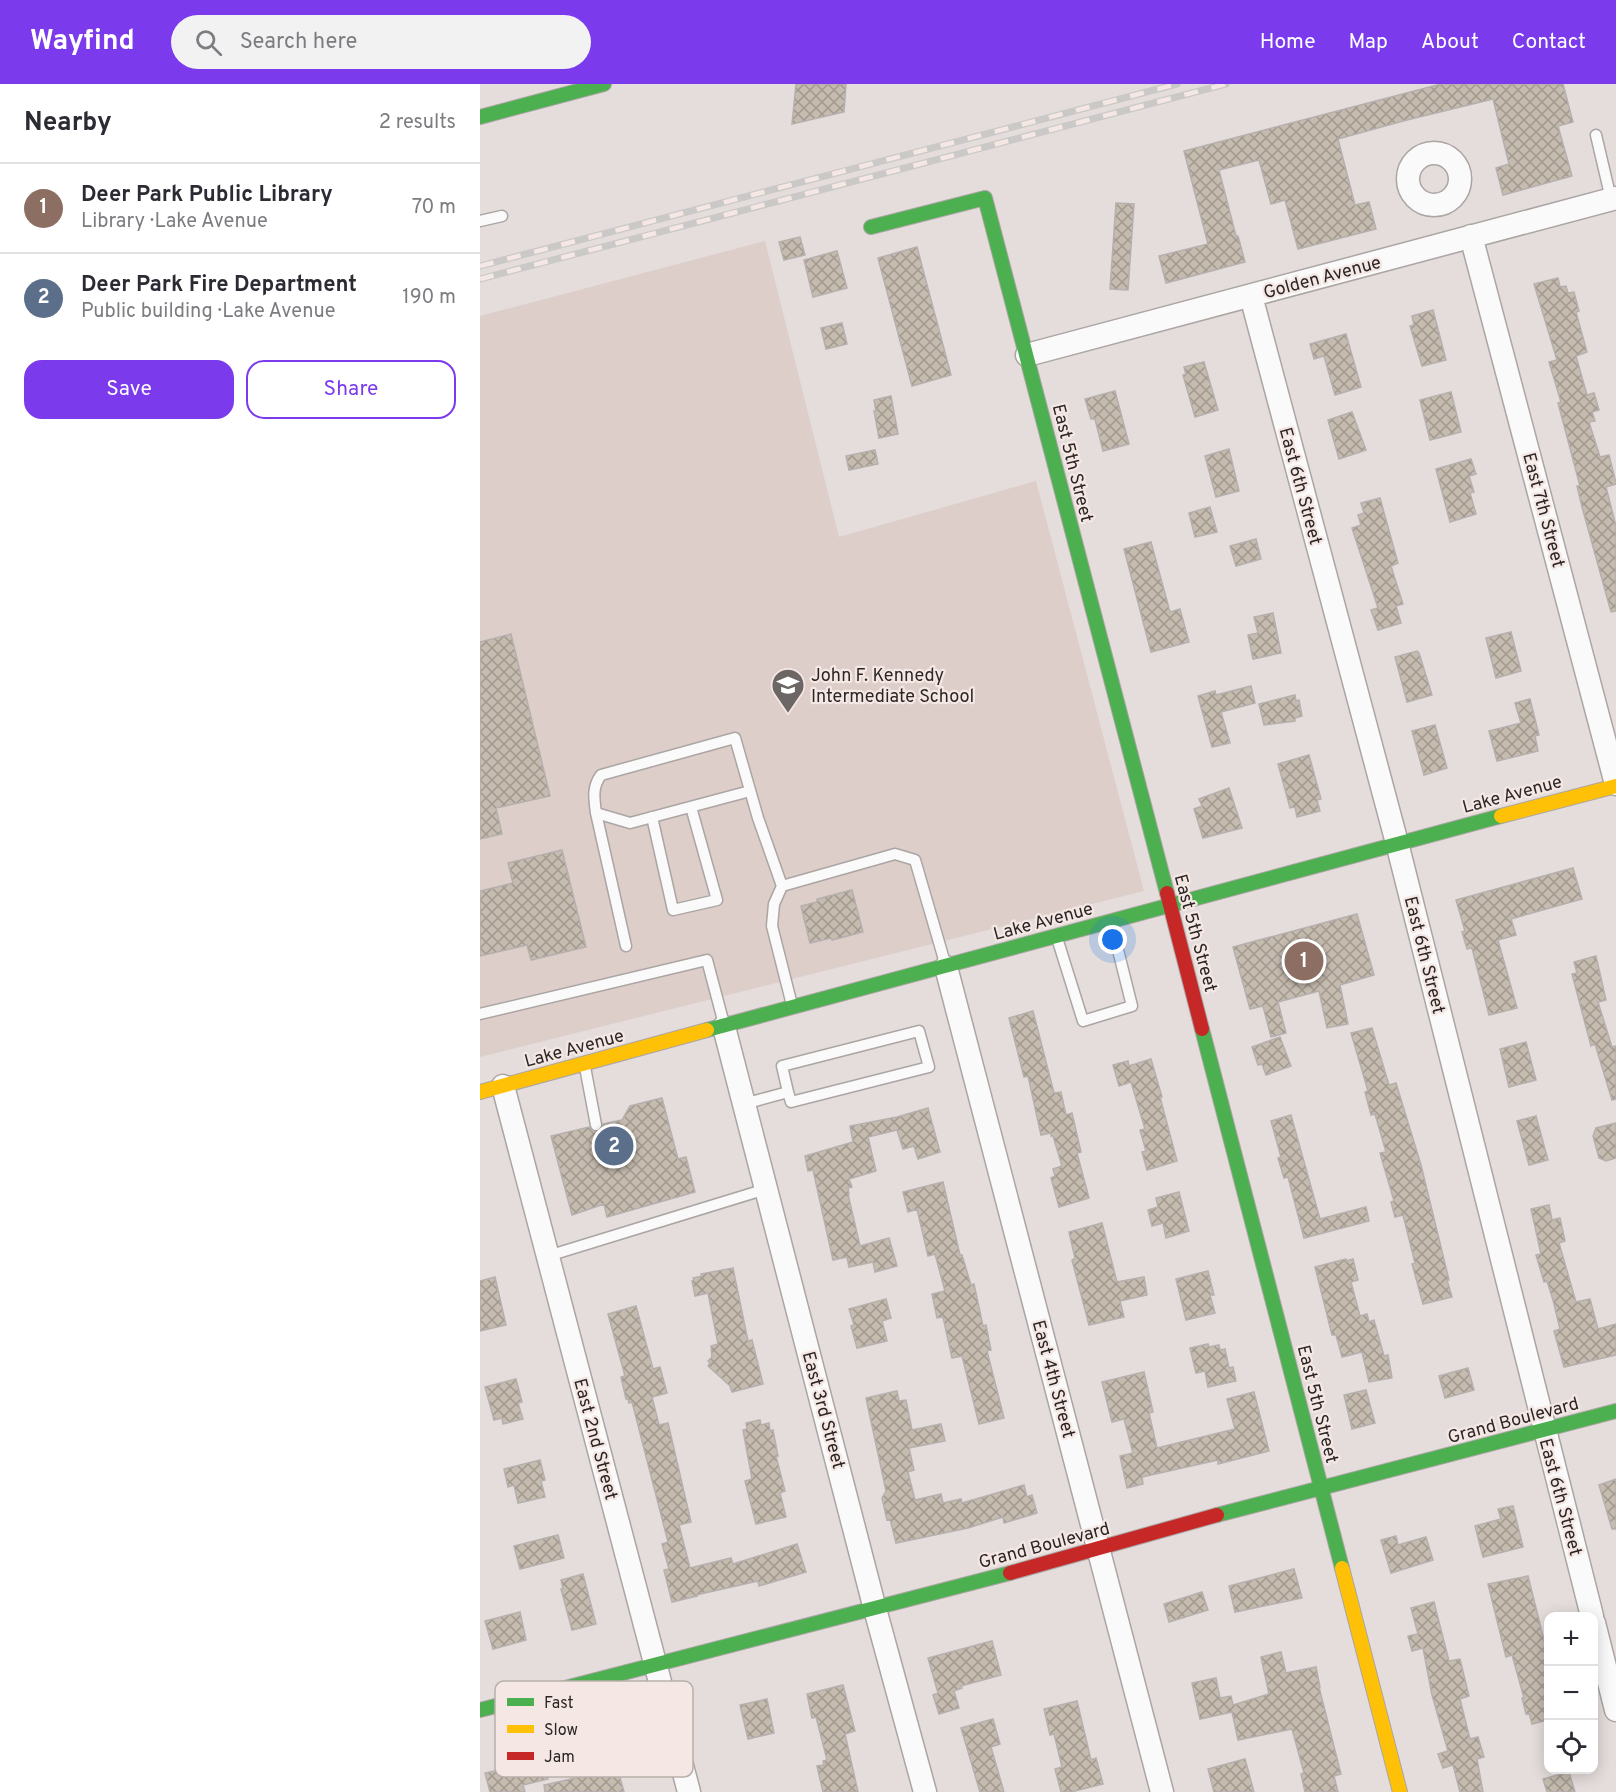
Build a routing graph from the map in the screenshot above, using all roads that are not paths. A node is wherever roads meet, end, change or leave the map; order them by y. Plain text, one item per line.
1 (604, 84) edge
2 (546, 92) edge
3 (480, 117) edge
4 (1596, 135) dead end
5 (1613, 199) edge
6 (1440, 205) dead end
7 (502, 216) dead end
8 (480, 221) edge
9 (871, 227) dead end
10 (1461, 239) junction
11 (1251, 296) junction
12 (1027, 355) junction
13 (1616, 785) edge
14 (750, 791) junction
15 (691, 807) junction
16 (596, 813) junction
17 (652, 817) junction
18 (1397, 843) junction
19 (782, 886) junction
20 (1170, 905) junction
21 (1111, 921) junction
22 (1056, 936) junction
23 (626, 946) dead end
24 (946, 967) junction
25 (793, 1008) junction
26 (480, 1014) edge
27 (724, 1027) junction
28 (584, 1064) junction
29 (503, 1086) junction
30 (480, 1092) edge
31 (788, 1092) junction
32 (744, 1104) junction
33 (596, 1125) dead end
34 (766, 1189) junction
35 (548, 1257) junction
36 (1616, 1411) edge
37 (1544, 1431) junction
38 (1321, 1488) junction
39 (1099, 1549) junction
40 (875, 1609) junction
41 (1591, 1612) edge
42 (1598, 1642) edge
43 (656, 1665) junction
44 (593, 1681) edge
45 (660, 1681) edge
46 (495, 1706) edge
47 (480, 1710) edge
48 (1616, 1710) edge
49 (685, 1777) edge
50 (689, 1792) edge
51 (925, 1792) edge
52 (1162, 1792) edge
53 (1400, 1792) edge

1 - 2 street
2 - 3 street
4 - 5 lane
5 - 10 street, Golden Avenue
6 - 10 street, East 7th Street
7 - 8 lane
9 - 12 street, East 5th Street
10 - 11 street, Golden Avenue
10 - 13 street, East 7th Street
11 - 12 street, Golden Avenue
11 - 18 street, East 6th Street
12 - 20 street, East 5th Street
13 - 18 street, Lake Avenue
14 - 15 lane
14 - 16 lane
14 - 19 lane
15 - 17 lane
15 - 17 lane
16 - 17 lane
16 - 23 lane
18 - 20 street, Lake Avenue
18 - 37 street, East 6th Street
19 - 24 lane
19 - 25 lane
20 - 21 street, Lake Avenue
20 - 38 street, East 5th Street
21 - 22 street, Lake Avenue
21 - 22 lane
22 - 24 street, Lake Avenue
24 - 25 street, Lake Avenue
24 - 39 street, East 4th Street
25 - 27 street, Lake Avenue
26 - 27 lane
27 - 28 street, Lake Avenue
27 - 32 street, East 3rd Street
28 - 29 street, Lake Avenue
28 - 33 lane
29 - 30 street, Lake Avenue
29 - 35 street, East 2nd Street
31 - 31 lane
31 - 32 lane
32 - 34 street, East 3rd Street
34 - 35 lane
34 - 40 street, East 3rd Street
35 - 43 street, East 2nd Street
36 - 37 street, Grand Boulevard
37 - 38 street, Grand Boulevard
37 - 41 street, East 6th Street
38 - 39 street, Grand Boulevard
38 - 53 street, East 5th Street
39 - 40 street, Grand Boulevard
39 - 52 street, East 4th Street
40 - 43 street, Grand Boulevard
40 - 51 street, East 3rd Street
42 - 48 street
43 - 44 street, Grand Boulevard
43 - 45 street, East 2nd Street
46 - 47 street, Grand Boulevard
49 - 50 street, East 2nd Street

